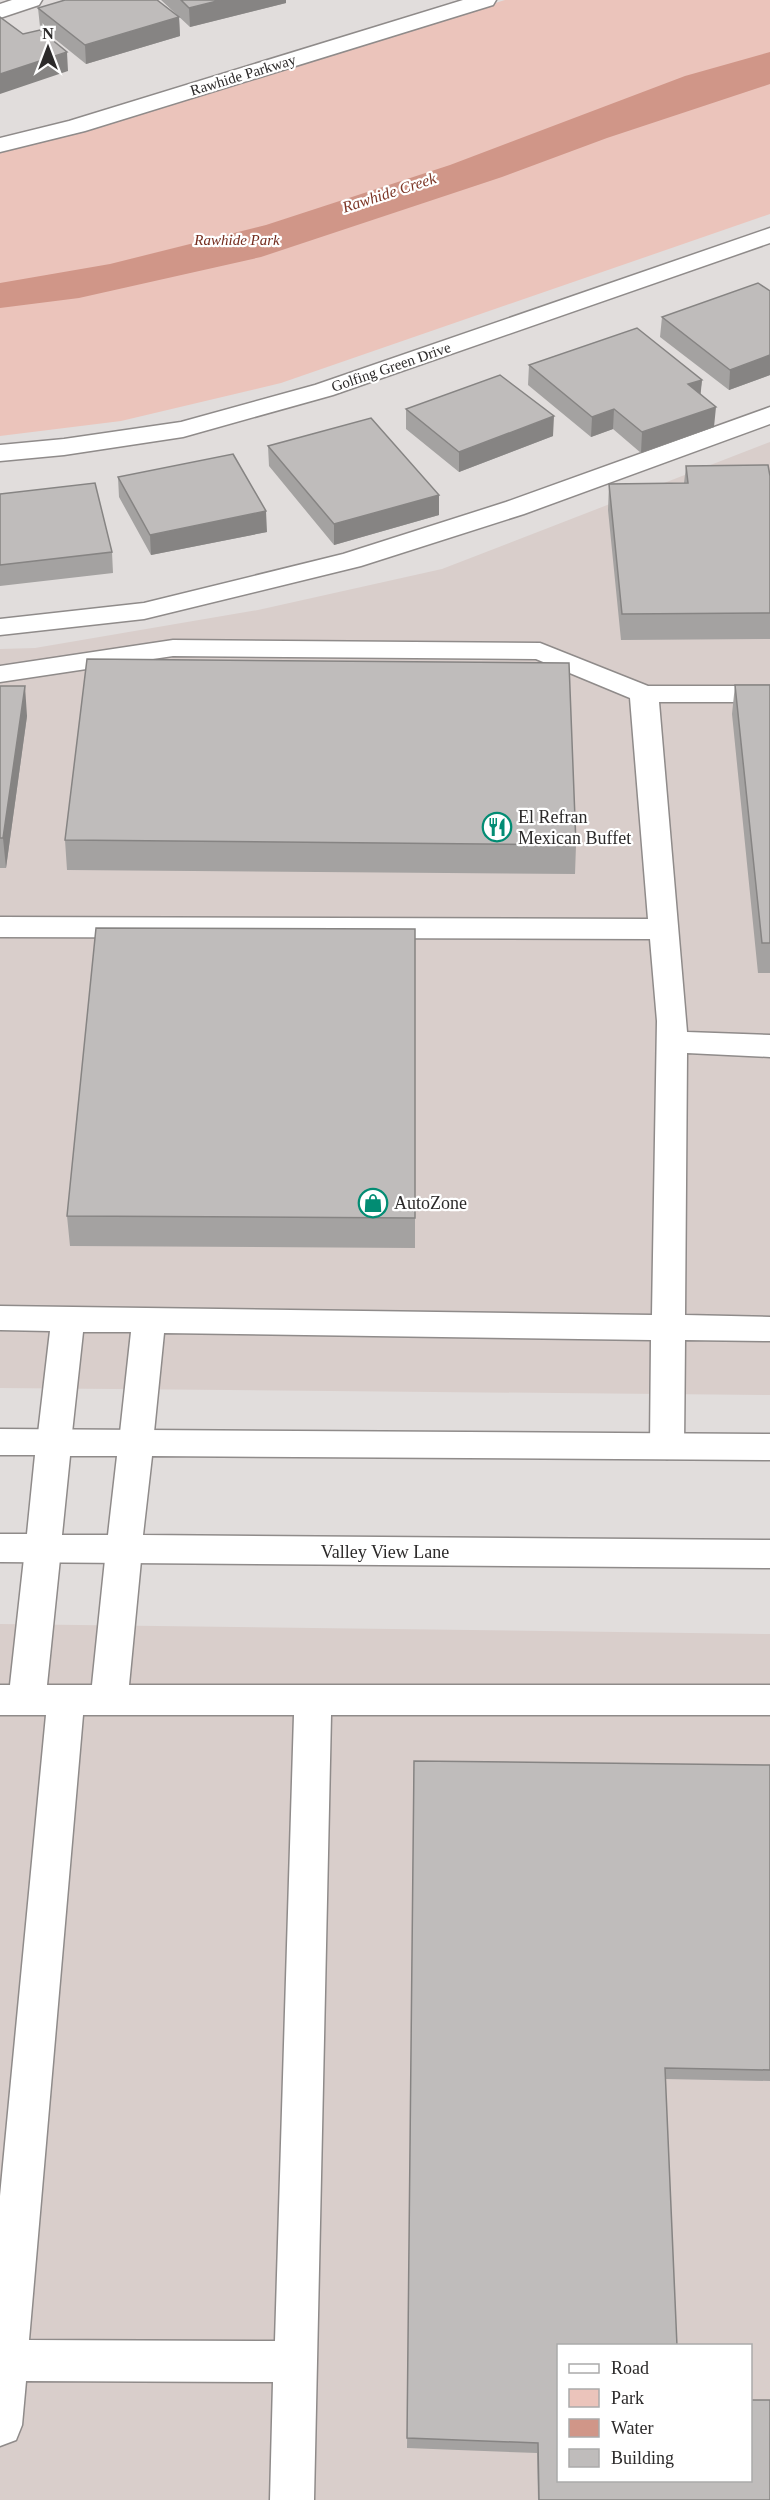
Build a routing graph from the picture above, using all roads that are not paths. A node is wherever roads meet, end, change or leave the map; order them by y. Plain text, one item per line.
1 (31, 0) edge
2 (485, 0) edge
3 (0, 12) edge
4 (0, 145) edge
5 (770, 235) edge
6 (770, 415) edge
7 (0, 453) edge
8 (0, 627) edge
9 (0, 674) edge
10 (644, 693) junction
11 (770, 693) edge
12 (0, 927) edge
13 (665, 929) junction
14 (672, 1042) junction
15 (770, 1046) edge
16 (0, 1318) edge
17 (68, 1318) junction
18 (148, 1318) junction
19 (668, 1329) junction
20 (770, 1329) edge
21 (0, 1442) edge
22 (54, 1442) junction
23 (136, 1442) junction
24 (667, 1446) junction
25 (770, 1447) edge
26 (0, 1548) edge
27 (43, 1549) junction
28 (124, 1550) junction
29 (770, 1554) edge
30 (31, 1700) edge
31 (770, 1700) edge
32 (109, 1701) junction
33 (313, 1701) junction
34 (11, 2189) edge
35 (6, 2360) junction
36 (295, 2362) junction
37 (0, 2425) edge
38 (291, 2500) edge

1 - 3 street
2 - 4 street, Rawhide Parkway
5 - 7 street, Golfing Green Drive
6 - 8 street
9 - 10 street
10 - 11 street
10 - 13 street
12 - 13 street
13 - 14 street
14 - 15 street
14 - 19 street
16 - 17 street
17 - 18 street
17 - 22 street
18 - 19 street
18 - 23 street
19 - 20 street
19 - 24 street
21 - 22 street
22 - 23 street
22 - 27 street
23 - 24 street
23 - 28 street
24 - 25 street
26 - 27 street, Valley View Lane
27 - 28 street, Valley View Lane
27 - 30 street
28 - 29 street, Valley View Lane
28 - 32 street
30 - 32 street
30 - 34 street
31 - 33 street
32 - 33 street
33 - 36 street
34 - 35 street
35 - 36 street
35 - 37 street
36 - 38 street

